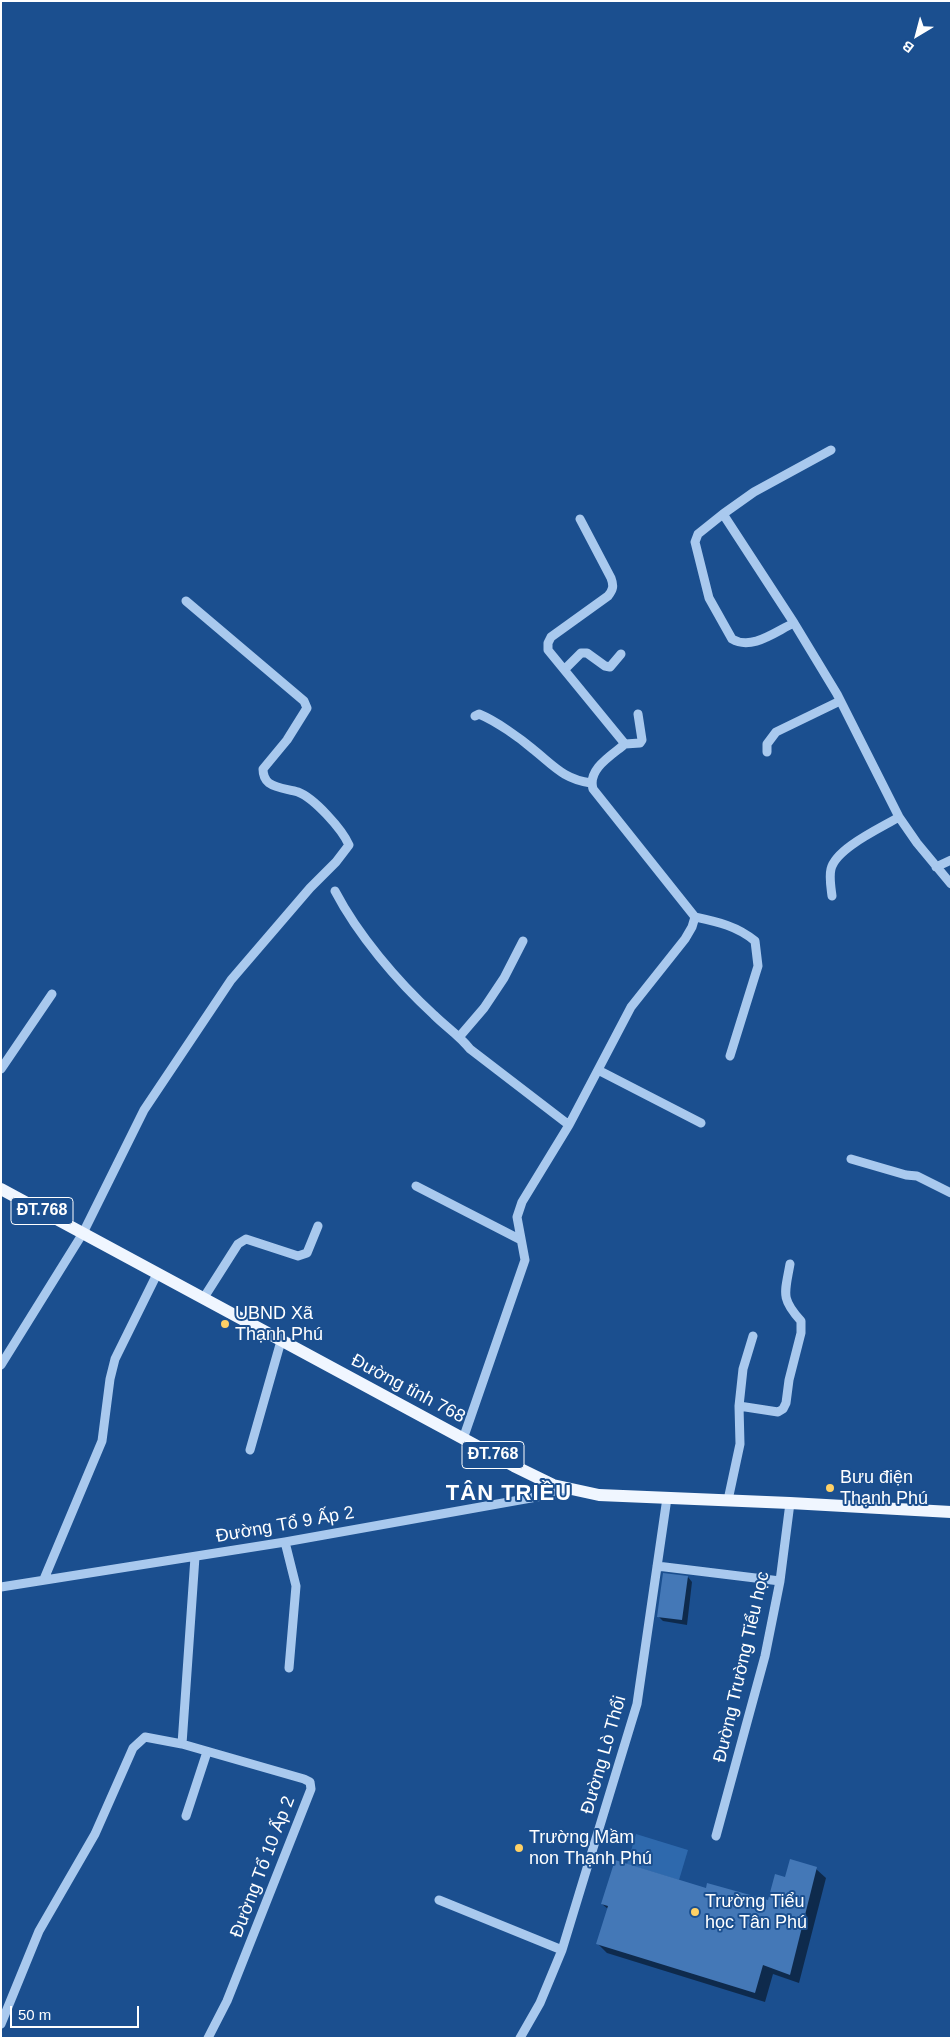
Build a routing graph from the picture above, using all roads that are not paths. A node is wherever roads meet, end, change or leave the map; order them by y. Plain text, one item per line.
1 (831, 450) dead end
2 (723, 514) junction
3 (580, 519) dead end
4 (186, 601) dead end
5 (794, 623) junction
6 (621, 654) dead end
7 (565, 669) junction
8 (840, 701) junction
9 (638, 714) dead end
10 (475, 716) dead end
11 (625, 744) junction
12 (767, 752) dead end
13 (591, 783) junction
14 (899, 817) junction
15 (951, 860) edge
16 (936, 867) junction
17 (951, 884) edge
18 (335, 891) dead end
19 (832, 896) dead end
20 (695, 917) junction
21 (523, 941) dead end
22 (52, 994) dead end
23 (460, 1036) junction
24 (730, 1056) dead end
25 (1, 1069) edge
26 (598, 1070) junction
27 (701, 1123) dead end
28 (569, 1125) junction
29 (851, 1159) dead end
30 (416, 1186) dead end
31 (1, 1189) edge
32 (951, 1193) edge
33 (318, 1226) dead end
34 (84, 1233) junction
35 (522, 1240) junction
36 (790, 1264) dead end
37 (157, 1274) junction
38 (204, 1299) junction
39 (752, 1336) dead end
40 (281, 1341) junction
41 (1, 1365) edge
42 (739, 1406) junction
43 (463, 1439) junction
44 (250, 1450) dead end
45 (574, 1491) junction
46 (668, 1498) junction
47 (728, 1500) junction
48 (790, 1503) junction
49 (951, 1512) edge
50 (285, 1542) junction
51 (195, 1557) junction
52 (657, 1566) junction
53 (44, 1579) junction
54 (780, 1581) junction
55 (1, 1587) edge
56 (289, 1668) dead end
57 (182, 1744) junction
58 (207, 1752) junction
59 (186, 1816) dead end
60 (716, 1836) dead end
61 (439, 1900) dead end
62 (562, 1950) junction
63 (1, 2024) edge
64 (208, 2038) edge
65 (520, 2038) edge

1 - 2 street
2 - 5 street
2 - 5 street
3 - 7 street
4 - 34 street
5 - 8 street
6 - 7 street
7 - 11 street
8 - 12 street
8 - 14 street
9 - 11 street
10 - 13 street
11 - 13 street
13 - 20 street
14 - 16 street
14 - 19 street
15 - 16 street
16 - 17 street
18 - 23 street
20 - 24 street
20 - 26 street
21 - 23 street
22 - 25 street
23 - 28 street
26 - 27 street
26 - 28 street
28 - 35 street
29 - 32 street
30 - 35 street
31 - 34 main road, Đường tỉnh 768 / ĐT.768
33 - 38 street
34 - 37 main road, Đường tỉnh 768 / ĐT.768
34 - 41 street
35 - 43 street
36 - 42 street
37 - 38 main road, Đường tỉnh 768 / ĐT.768
37 - 53 street
38 - 40 main road, Đường tỉnh 768 / ĐT.768
39 - 42 street
40 - 43 main road, Đường tỉnh 768 / ĐT.768
40 - 44 street
42 - 47 street
43 - 45 main road, Đường tỉnh 768 / ĐT.768
45 - 46 main road, Đường tỉnh 768 / ĐT.768
45 - 50 street, Đường Tổ 9 Ấp 2
46 - 47 main road, Đường tỉnh 768 / ĐT.768
46 - 52 street, Đường Lò Thổi
47 - 48 main road, Đường tỉnh 768 / ĐT.768
48 - 49 main road, Đường tỉnh 768 / ĐT.768
48 - 54 street, Đường Trường Tiểu học
50 - 51 street, Đường Tổ 9 Ấp 2
50 - 56 street
51 - 53 street, Đường Tổ 9 Ấp 2
51 - 57 street
52 - 54 street
52 - 62 street, Đường Lò Thổi
53 - 55 street, Đường Tổ 9 Ấp 2
54 - 60 street, Đường Trường Tiểu học
57 - 58 street, Đường Tổ 10 Ấp 2
57 - 63 street, Đường Tổ 10 Ấp 2
58 - 59 street
58 - 64 street, Đường Tổ 10 Ấp 2
61 - 62 street
62 - 65 street, Đường Lò Thổi

